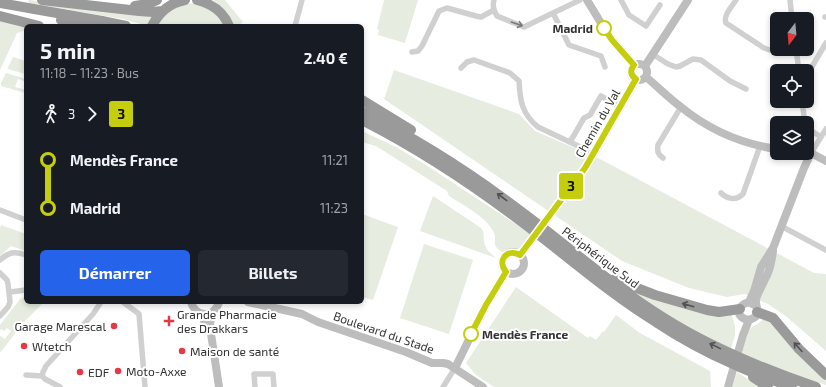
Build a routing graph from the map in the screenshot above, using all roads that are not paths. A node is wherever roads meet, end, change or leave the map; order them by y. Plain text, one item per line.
1 (42, 0) edge
2 (157, 0) edge
3 (302, 0) edge
4 (494, 0) edge
5 (580, 0) edge
6 (587, 0) edge
7 (621, 0) edge
8 (688, 0) edge
9 (736, 0) edge
10 (790, 0) edge
11 (180, 1) edge
12 (202, 1) edge
13 (0, 3) edge
14 (660, 5) dead end
15 (126, 9) junction
16 (0, 10) edge
17 (494, 10) junction
18 (162, 11) junction
19 (791, 12) edge
20 (553, 13) junction
21 (0, 16) edge
22 (31, 24) edge
23 (80, 24) edge
24 (116, 24) edge
25 (153, 24) edge
26 (228, 24) edge
27 (296, 24) edge
28 (826, 43) edge
29 (770, 50) edge
30 (412, 52) dead end
31 (652, 54) junction
32 (814, 64) edge
33 (634, 65) junction
34 (645, 66) junction
35 (605, 67) dead end
36 (461, 68) dead end
37 (646, 77) junction
38 (636, 79) junction
39 (746, 89) dead end
40 (364, 101) edge
41 (620, 107) junction
42 (681, 107) junction
43 (364, 113) edge
44 (364, 121) edge
45 (364, 128) edge
46 (826, 129) edge
47 (814, 132) edge
48 (821, 137) junction
49 (570, 142) junction
50 (760, 146) junction
51 (814, 146) edge
52 (421, 148) junction
53 (770, 148) edge
54 (593, 154) junction
55 (814, 155) edge
56 (663, 158) dead end
57 (807, 160) edge
58 (826, 161) edge
59 (721, 192) dead end
60 (0, 210) edge
61 (24, 219) edge
62 (781, 226) junction
63 (826, 250) edge
64 (24, 254) edge
65 (520, 255) junction
66 (0, 260) edge
67 (588, 264) junction
68 (506, 272) junction
69 (0, 273) edge
70 (24, 290) edge
71 (10, 292) junction
72 (100, 304) edge
73 (126, 304) edge
74 (192, 304) edge
75 (218, 304) edge
76 (257, 304) edge
77 (754, 307) junction
78 (211, 313) junction
79 (202, 314) junction
80 (744, 315) junction
81 (0, 316) edge
82 (734, 365) junction
83 (455, 368) junction
84 (826, 374) edge
85 (26, 375) dead end
86 (42, 376) junction
87 (728, 384) edge
88 (60, 387) edge
89 (144, 387) edge
90 (214, 387) edge
91 (219, 387) edge
92 (255, 387) edge
93 (274, 387) edge
94 (443, 387) edge
95 (483, 387) edge
96 (768, 387) edge
97 (792, 387) edge
98 (816, 387) edge

1 - 15 highway
2 - 15 highway
3 - 27 street
4 - 17 street
5 - 20 street
6 - 33 street
7 - 14 street
8 - 31 street
9 - 29 street
10 - 19 street
11 - 18 highway
12 - 26 highway
13 - 24 highway
15 - 18 highway
16 - 23 highway
17 -> 20 street
17 - 30 street
18 - 25 highway
20 - 35 street
21 - 22 highway
28 - 32 street
31 - 34 street
31 - 39 street
33 - 34 street
33 - 38 street
34 - 37 street
36 - 49 street
37 - 38 street
37 - 42 street
38 - 41 street, Chemin du Val
40 - 52 highway
41 - 49 street
41 - 54 street, Chemin du Val
42 - 50 street
42 - 56 street
43 - 52 highway, Périphérique Sud
44 - 52 highway, Périphérique Sud
45 - 52 highway
46 - 48 street
47 - 48 street
48 - 51 street
49 - 54 street
50 - 53 street
50 - 59 street
67 -> 52 highway, Périphérique Sud
52 - 82 highway, Périphérique Sud
54 - 65 street, Chemin du Val
55 - 58 street
57 - 62 street
60 - 61 street
62 - 63 street
62 - 77 street
64 - 66 street
65 - 68 street
65 - 68 street, Chemin du Val
80 -> 67 highway
98 -> 67 highway, Périphérique Sud
68 - 83 street
69 - 71 street
70 - 71 street
71 - 81 street
72 - 86 street
73 - 89 street
74 - 79 street
75 - 78 street
76 - 83 street, Boulevard du Stade
77 - 80 street
77 - 80 street
84 -> 77 highway
78 - 79 street
78 - 91 street
79 - 90 street
80 - 87 street
82 - 96 highway
82 - 97 highway, Périphérique Sud
83 - 94 street
83 - 95 street, Boulevard du Stade
85 - 86 street
86 - 88 street
92 - 93 street

